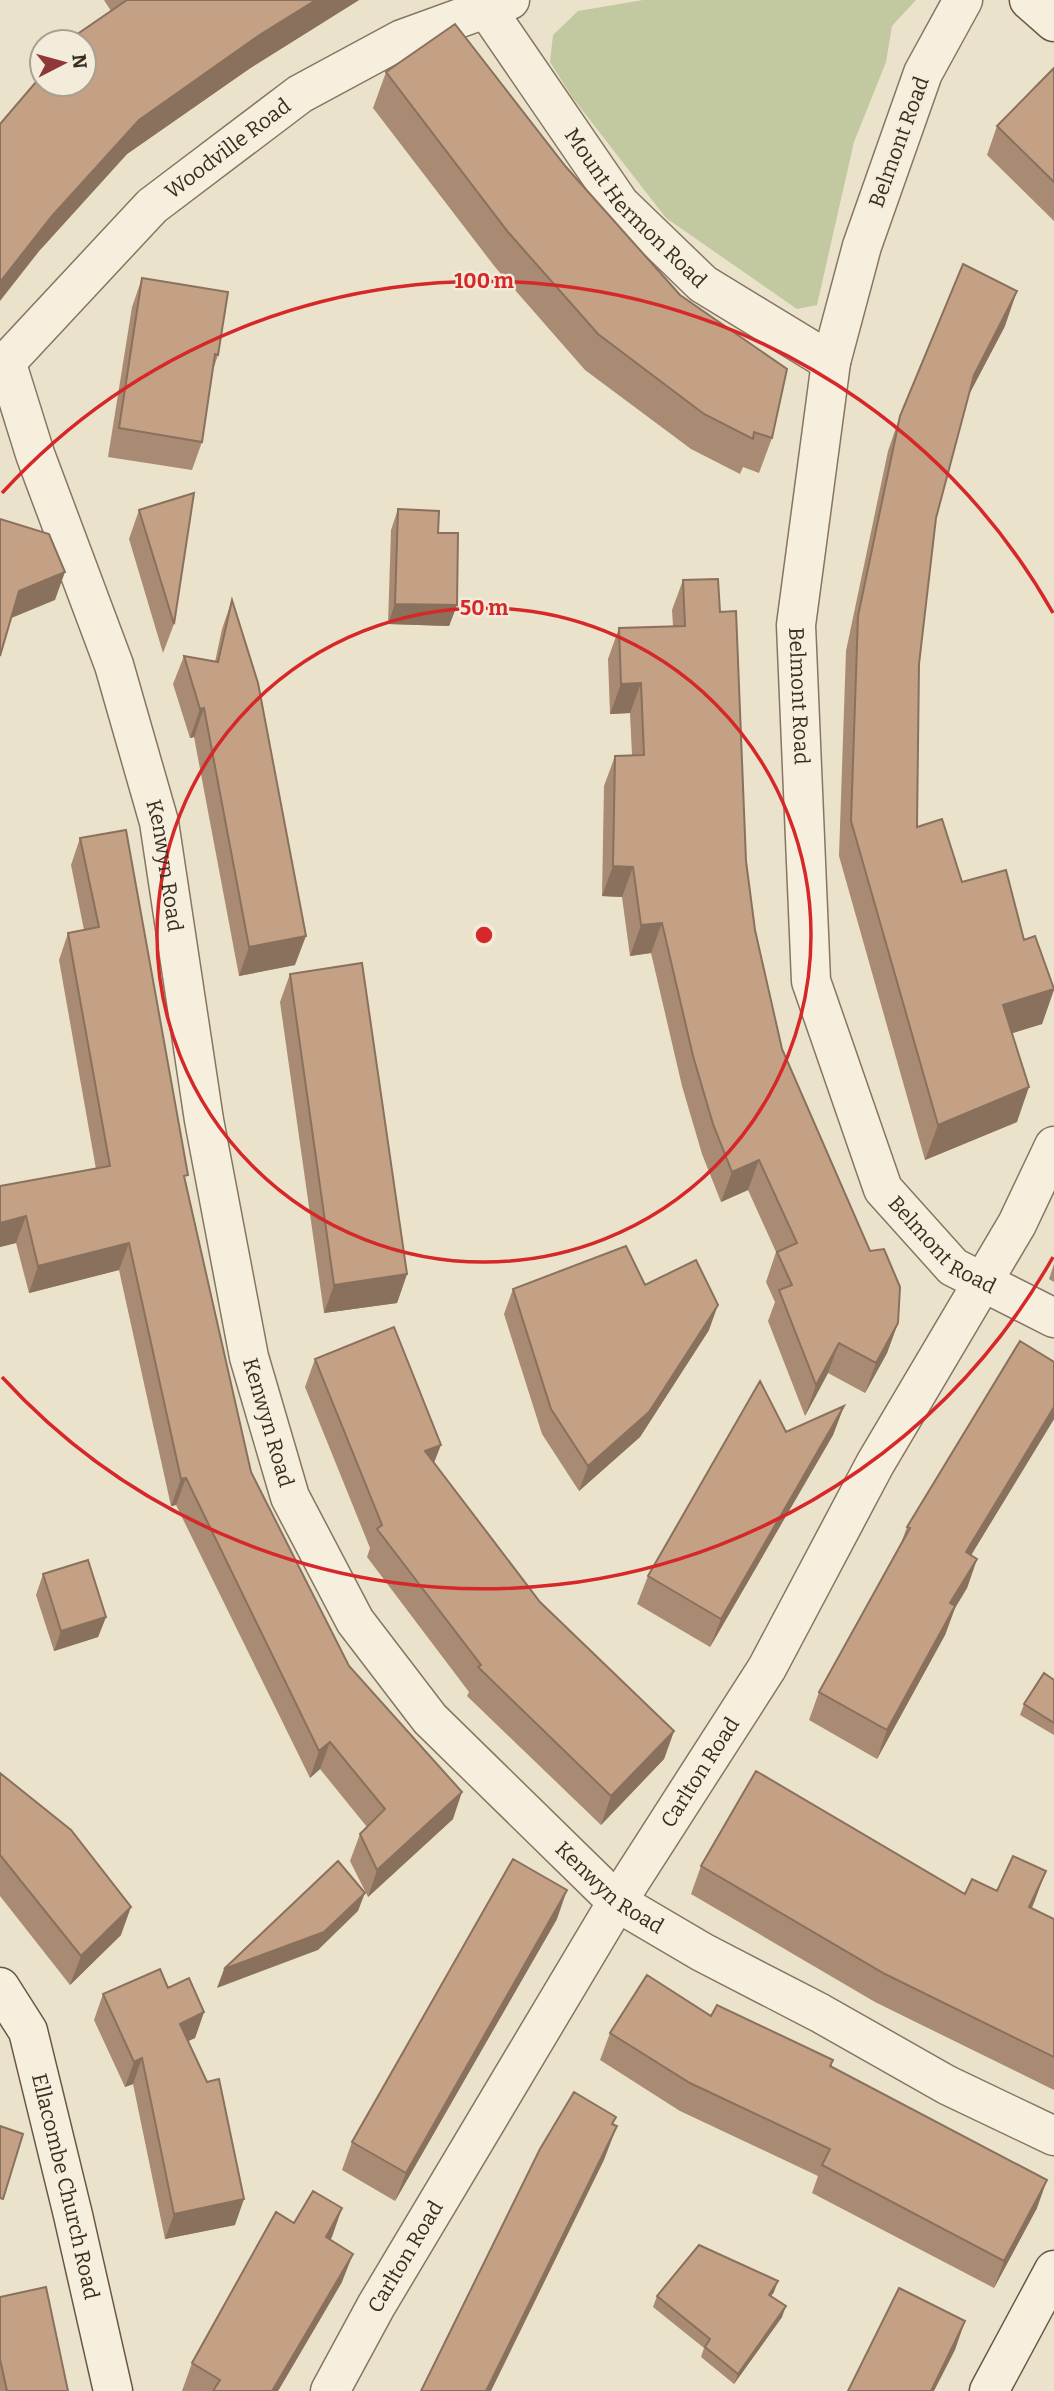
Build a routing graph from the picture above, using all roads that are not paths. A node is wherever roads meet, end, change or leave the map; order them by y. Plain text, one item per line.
1 (963, 0) edge
2 (1029, 0) edge
3 (497, 4) edge
4 (1054, 22) edge
5 (831, 362) junction
6 (3, 365) edge
7 (1054, 1146) edge
8 (983, 1283) junction
9 (1054, 1318) edge
10 (617, 1902) junction
11 (0, 1987) edge
12 (1054, 2136) edge
13 (1054, 2270) edge
14 (113, 2391) edge
15 (330, 2391) edge
16 (989, 2391) edge

1 - 5 street, Belmont Road
2 - 4 street
3 - 5 street, Mount Hermon Road
3 - 6 street, Woodville Road
5 - 8 street, Belmont Road
6 - 10 street, Kenwyn Road
7 - 8 street, Carlton Road
8 - 9 street, Belmont Road
8 - 10 street, Carlton Road
10 - 12 street, Kenwyn Road
10 - 15 street, Carlton Road
11 - 14 street, Ellacombe Church Road
13 - 16 street

